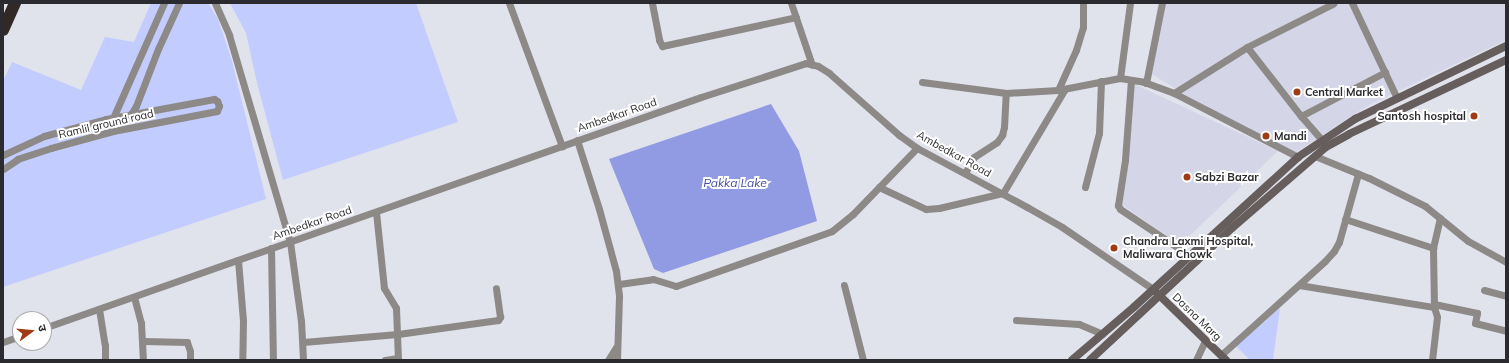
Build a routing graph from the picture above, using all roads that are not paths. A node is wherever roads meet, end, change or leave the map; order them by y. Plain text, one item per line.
1 (15, 3) edge
2 (164, 3) edge
3 (179, 3) edge
4 (215, 3) edge
5 (509, 3) edge
6 (652, 3) edge
7 (791, 3) edge
8 (1083, 3) edge
9 (1130, 3) edge
10 (1162, 3) edge
11 (1334, 3) edge
12 (1352, 3) edge
13 (796, 17) junction
14 (3, 30) edge
15 (1506, 46) edge
16 (1247, 47) junction
17 (1506, 60) edge
18 (812, 65) junction
19 (1385, 72) junction
20 (1120, 78) junction
21 (1101, 80) junction
22 (1131, 80) junction
23 (922, 82) dead end
24 (1146, 83) junction
25 (1062, 90) junction
26 (1006, 93) junction
27 (1174, 93) junction
28 (1397, 98) junction
29 (131, 114) junction
30 (1301, 116) junction
31 (113, 118) junction
32 (577, 140) junction
33 (1323, 141) junction
34 (562, 146) junction
35 (917, 148) junction
36 (3, 155) edge
37 (1315, 156) junction
38 (1298, 157) junction
39 (3, 169) edge
40 (965, 173) junction
41 (1358, 174) junction
42 (879, 187) junction
43 (1085, 187) dead end
44 (1003, 193) junction
45 (376, 212) junction
46 (1440, 218) junction
47 (1345, 219) junction
48 (290, 242) junction
49 (272, 248) junction
50 (1433, 248) junction
51 (1190, 255) junction
52 (238, 260) junction
53 (1506, 262) edge
54 (619, 284) junction
55 (844, 285) dead end
56 (1299, 285) junction
57 (496, 288) dead end
58 (1153, 289) junction
59 (1484, 290) dead end
60 (1159, 296) junction
61 (1506, 296) edge
62 (134, 297) junction
63 (1434, 306) junction
64 (99, 309) junction
65 (1016, 320) dead end
66 (52, 325) edge
67 (1506, 331) edge
68 (398, 334) junction
69 (1102, 334) junction
70 (143, 341) junction
71 (1205, 341) junction
72 (303, 342) junction
73 (617, 345) junction
74 (1223, 358) edge
75 (398, 359) edge
76 (105, 360) edge
77 (143, 360) edge
78 (190, 360) edge
79 (242, 360) edge
80 (273, 360) edge
81 (303, 360) edge
82 (384, 360) edge
83 (608, 360) edge
84 (617, 360) edge
85 (863, 360) edge
86 (1072, 360) edge
87 (1090, 360) edge
88 (1196, 360) edge
89 (1432, 360) edge

1 - 14 highway
2 - 31 street
3 - 29 street
4 - 48 street
5 - 34 street
6 - 13 street
7 - 13 street
8 - 25 street
9 - 20 street
10 - 24 street
11 - 16 street
12 - 19 street
13 - 18 street
15 - 28 street
16 - 27 street
16 - 30 street
17 - 37 street
18 - 32 street, Ambedkar Road
18 - 35 street, Ambedkar Road
19 - 28 street
19 - 30 street
20 - 21 street
20 - 22 street
21 - 25 street
21 - 43 street
22 - 24 street
22 - 51 street
23 - 26 street
24 - 27 street
25 - 26 street
25 - 44 street
26 - 40 street
27 - 38 street
28 - 33 street
29 - 31 street
29 - 39 street, Ramlil ground road
30 - 33 street
31 - 36 street
32 - 34 street, Ambedkar Road
32 - 54 street
33 - 38 street
34 - 45 street, Ambedkar Road
35 - 40 street, Ambedkar Road
35 - 42 street
37 - 41 street
37 - 60 street
38 - 51 street
40 - 44 street, Ambedkar Road
41 - 46 street
41 - 47 street
42 - 44 street
42 - 54 street
44 - 58 street, Ambedkar Road
45 - 48 street, Ambedkar Road
45 - 68 street
46 - 50 street
46 - 53 street
47 - 50 street
47 - 56 street
48 - 49 street, Ambedkar Road
48 - 72 street
49 - 52 street, Ambedkar Road
49 - 80 street
50 - 63 street
51 - 58 street
52 - 62 street, Ambedkar Road
52 - 79 street
54 - 73 street
55 - 85 street
56 - 63 street
56 - 74 street
57 - 68 street
58 - 60 street, Dasna Marg
58 - 69 street
59 - 61 street
60 - 71 street, Dasna Marg
60 - 87 street
62 - 64 street, Ambedkar Road
62 - 70 street
63 - 67 street
63 - 89 street
64 - 66 street, Ambedkar Road
64 - 76 street
65 - 69 street
68 - 72 street
68 - 75 street
69 - 86 street
70 - 77 street
70 - 78 street
71 - 74 street, Dasna Marg
71 - 88 street
72 - 81 street
73 - 83 street
73 - 84 street
75 - 82 street

